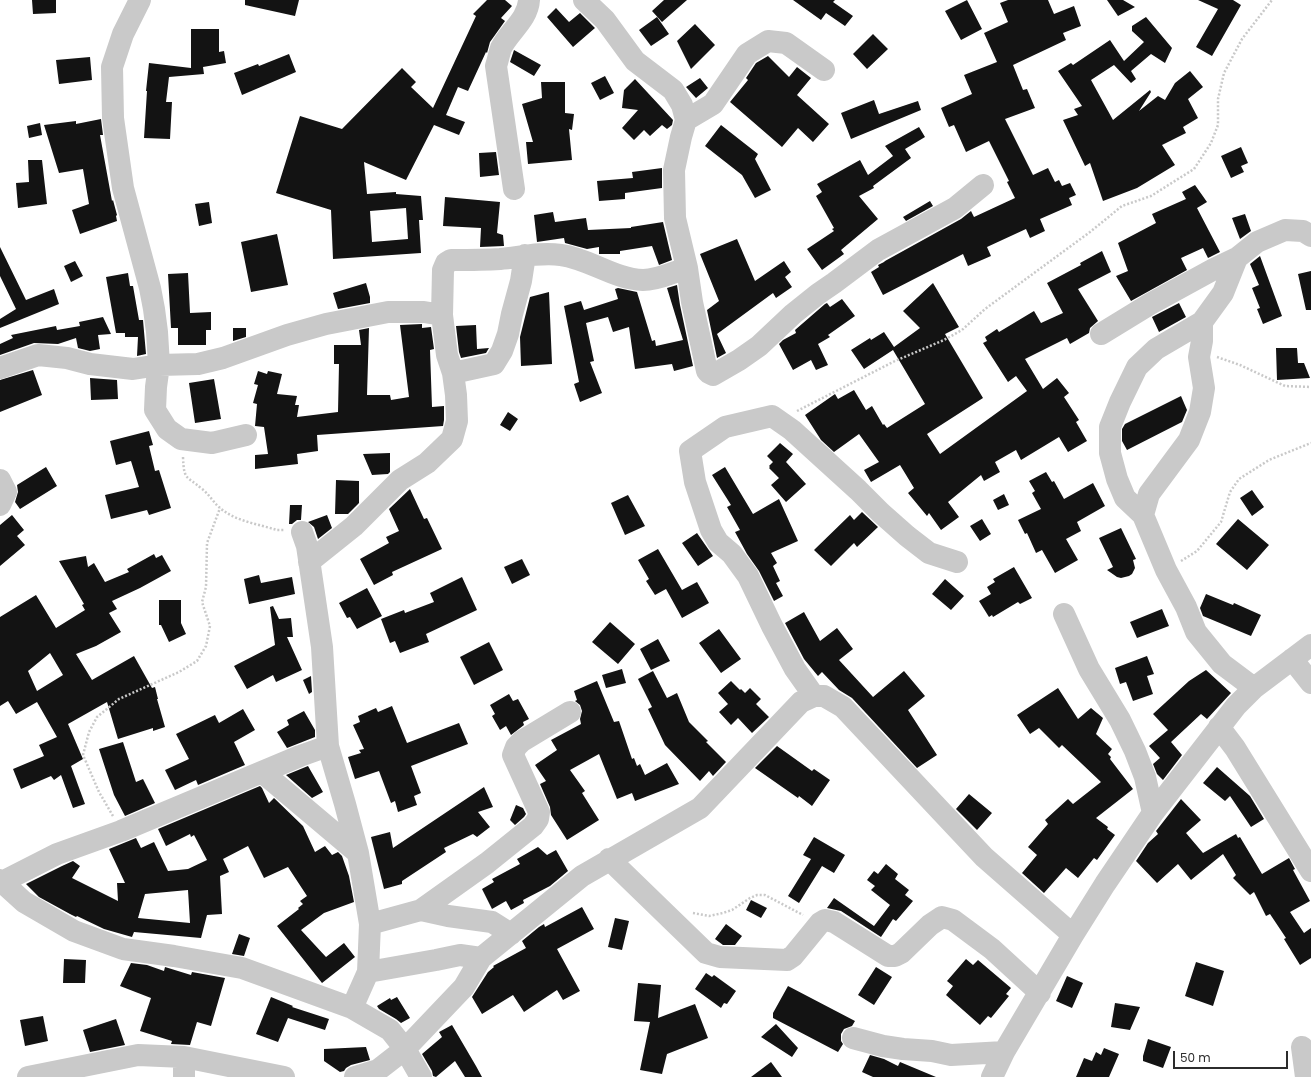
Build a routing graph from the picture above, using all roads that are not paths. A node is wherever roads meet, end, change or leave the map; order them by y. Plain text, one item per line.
1 (140, 0) edge
2 (529, 0) edge
3 (584, 0) edge
4 (824, 70) dead end
5 (686, 120) junction
6 (983, 185) dead end
7 (514, 189) dead end
8 (1311, 236) edge
9 (525, 255) junction
10 (1237, 258) junction
11 (687, 268) junction
12 (442, 315) junction
13 (1202, 322) junction
14 (1102, 334) dead end
15 (158, 366) junction
16 (0, 368) edge
17 (453, 373) junction
18 (246, 435) dead end
19 (0, 480) edge
20 (0, 505) edge
21 (1143, 515) junction
22 (302, 532) road end
23 (309, 562) junction
24 (957, 562) dead end
25 (1064, 614) dead end
26 (1311, 645) edge
27 (1292, 659) junction
28 (1311, 683) edge
29 (1254, 688) junction
30 (814, 696) junction
31 (570, 712) dead end
32 (1219, 727) junction
33 (328, 746) junction
34 (262, 772) junction
35 (1154, 813) junction
36 (358, 852) junction
37 (609, 859) junction
38 (1311, 871) edge
39 (1, 881) edge
40 (421, 910) junction
41 (370, 924) junction
42 (511, 934) junction
43 (1073, 935) junction
44 (481, 958) junction
45 (368, 972) junction
46 (1040, 993) junction
47 (352, 1008) junction
48 (853, 1038) dead end
49 (1302, 1047) dead end
50 (405, 1049) junction
51 (1004, 1052) junction
52 (184, 1067) edge
53 (28, 1077) edge
54 (284, 1077) edge
55 (355, 1077) edge
56 (421, 1077) edge
57 (992, 1077) edge
58 (1306, 1077) edge

1 - 15 street
2 - 7 street
3 - 5 street
4 - 5 street
5 - 11 street
6 - 11 street
8 - 10 street
9 - 11 street
9 - 12 street
9 - 17 street
10 - 13 street
10 - 14 street
12 - 15 street
12 - 17 street
13 - 21 street
13 - 21 street
15 - 16 street
15 - 18 street
17 - 23 street
19 - 20 street
21 - 29 street
22 - 23 street
23 - 33 street
24 - 30 street
25 - 35 street
26 - 27 street
27 - 28 street
27 - 29 street
29 - 32 street
30 - 37 street
30 - 43 street
31 - 40 street
32 - 35 street
32 - 38 street
33 - 34 street
33 - 36 street
34 - 36 street
34 - 39 street
35 - 43 street
36 - 41 street
37 - 42 street
37 - 46 street
39 - 47 street
40 - 41 street
40 - 42 street
41 - 45 street
42 - 44 street
43 - 46 street
44 - 45 street
44 - 50 street
45 - 47 street
46 - 51 street
47 - 50 street
48 - 51 street
49 - 58 street
50 - 55 street
50 - 56 street
51 - 57 street
52 - 53 street
52 - 54 street

